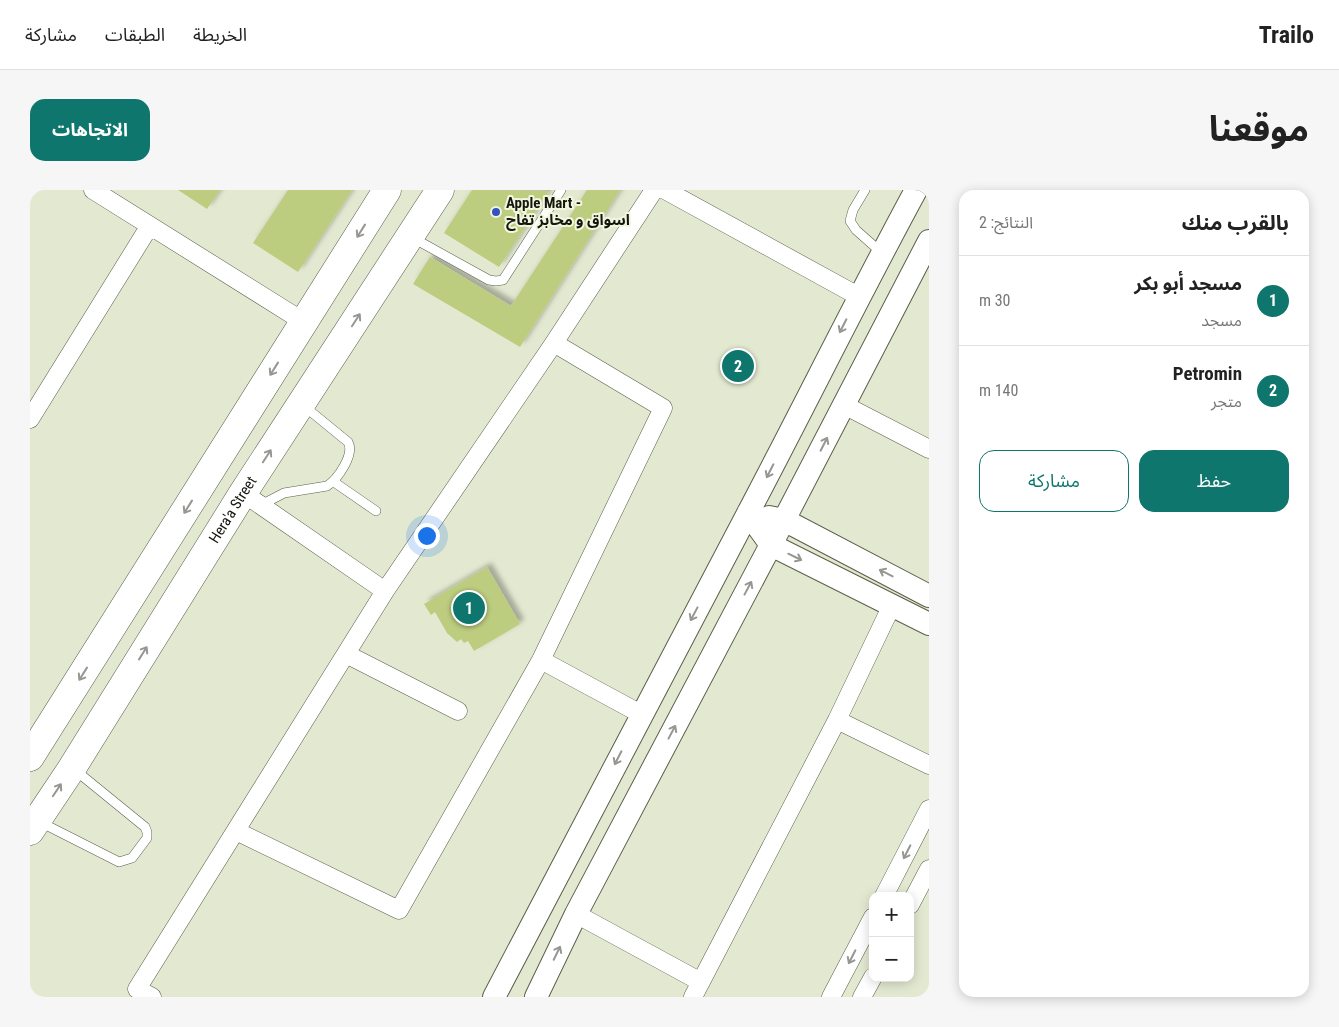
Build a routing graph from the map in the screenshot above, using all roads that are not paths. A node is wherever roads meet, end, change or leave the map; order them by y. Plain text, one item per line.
1 (92, 190) edge
2 (386, 190) edge
3 (440, 190) edge
4 (561, 190) edge
5 (654, 190) edge
6 (665, 190) edge
7 (865, 190) edge
8 (916, 190) edge
9 (149, 227) junction
10 (411, 236) junction
11 (929, 241) edge
12 (882, 253) junction
13 (858, 296) junction
14 (304, 322) junction
15 (554, 343) junction
16 (302, 404) junction
17 (844, 405) junction
18 (30, 419) edge
19 (929, 449) edge
20 (334, 482) junction
21 (252, 499) junction
22 (376, 511) dead end
23 (748, 513) junction
24 (784, 520) junction
25 (771, 545) junction
26 (386, 591) junction
27 (929, 596) edge
28 (892, 605) junction
29 (929, 624) edge
30 (346, 654) junction
31 (541, 660) junction
32 (458, 712) dead end
33 (641, 714) junction
34 (837, 720) junction
35 (30, 758) edge
36 (929, 765) edge
37 (72, 768) junction
38 (929, 809) edge
39 (34, 826) edge
40 (236, 831) junction
41 (929, 869) edge
42 (886, 892) edge
43 (914, 897) edge
44 (576, 914) junction
45 (869, 925) edge
46 (870, 982) edge
47 (697, 989) edge
48 (152, 997) edge
49 (494, 997) edge
50 (536, 997) edge
51 (831, 997) edge
52 (862, 997) edge

1 - 9 street
2 -> 14 main road
3 - 10 main road, Hera'a Street
4 - 10 lane
5 - 15 street
6 - 13 street
7 - 12 lane
8 - 12 street
9 - 14 street
9 - 18 street
16 -> 10 main road, Hera'a Street
11 - 17 street
12 - 13 street
13 -> 23 street
14 -> 35 main road
15 - 26 street
15 - 31 street
16 - 20 lane
21 -> 16 main road, Hera'a Street
17 - 19 street
24 -> 17 street
20 - 21 lane
20 - 22 lane
21 - 26 street
37 -> 21 main road, Hera'a Street
23 - 24 street
23 - 25 street
23 -> 33 street
24 - 25 street
27 -> 24 street
25 -> 28 street
44 -> 25 street
26 - 30 street
28 - 29 street
28 - 34 street
30 - 32 street
30 - 40 street
31 - 33 street
31 - 40 street
33 -> 49 street
34 - 36 street
34 - 47 street
39 -> 37 main road, Hera'a Street
37 - 39 lane
38 -> 42 street
40 - 48 street
41 - 43 street
44 - 47 street
50 -> 44 street
45 -> 51 street
46 - 52 street

